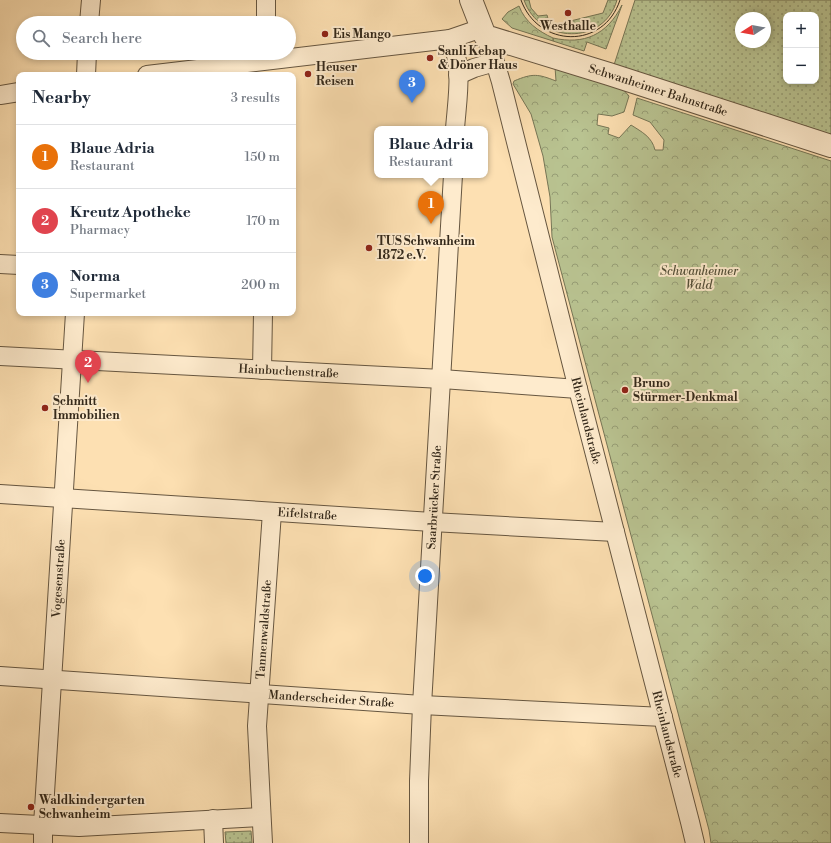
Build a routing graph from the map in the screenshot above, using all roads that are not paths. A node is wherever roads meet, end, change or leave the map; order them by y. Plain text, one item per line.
1 (91, 0) edge
2 (266, 0) edge
3 (471, 0) edge
4 (90, 16) edge
5 (266, 16) edge
6 (483, 32) junction
7 (450, 38) junction
8 (296, 59) edge
9 (87, 60) edge
10 (289, 60) edge
11 (495, 62) junction
12 (267, 63) edge
13 (86, 72) edge
14 (177, 72) edge
15 (458, 75) junction
16 (16, 92) edge
17 (0, 95) edge
18 (455, 126) edge
19 (831, 146) edge
20 (453, 178) edge
21 (0, 264) edge
22 (16, 265) edge
23 (74, 316) edge
24 (263, 316) edge
25 (0, 356) edge
26 (72, 359) junction
27 (262, 370) junction
28 (442, 379) junction
29 (578, 389) junction
30 (0, 494) edge
31 (62, 498) junction
32 (272, 512) junction
33 (432, 522) junction
34 (615, 532) junction
35 (0, 676) edge
36 (52, 679) junction
37 (259, 694) junction
38 (422, 705) junction
39 (663, 717) junction
40 (261, 817) junction
41 (213, 819) junction
42 (0, 822) edge
43 (43, 834) edge
44 (214, 843) edge
45 (263, 843) edge
46 (419, 843) edge
47 (694, 843) edge

1 - 4 street
2 - 5 street
3 - 6 street, Rheinlandstraße
6 - 7 street
6 - 11 street, Rheinlandstraße
6 - 19 street, Schwanheimer Bahnstraße
7 - 8 street
7 - 15 street
9 - 13 street
10 - 12 street
11 - 15 street
11 - 29 street, Rheinlandstraße
12 - 14 street
15 - 18 street
16 - 17 street
20 - 28 street, Saarbrücker Straße
21 - 22 street
23 - 26 street, Vogesenstraße
24 - 27 street
25 - 26 street, Hainbuchenstraße
26 - 27 street, Hainbuchenstraße
26 - 31 street, Vogesenstraße
27 - 28 street, Hainbuchenstraße
28 - 29 street, Hainbuchenstraße
28 - 33 street, Saarbrücker Straße
29 - 34 street, Rheinlandstraße
30 - 31 street, Eifelstraße
31 - 32 street, Eifelstraße
31 - 36 street, Vogesenstraße
32 - 33 street, Eifelstraße
32 - 37 street, Tannenwaldstraße
33 - 34 street, Eifelstraße
33 - 38 street, Saarbrücker Straße
34 - 39 street, Rheinlandstraße
35 - 36 street, Manderscheider Straße
36 - 37 street, Manderscheider Straße
36 - 43 street, Vogesenstraße
37 - 38 street, Manderscheider Straße
37 - 40 street, Tannenwaldstraße
38 - 39 street, Manderscheider Straße
38 - 46 street, Saarbrücker Straße
39 - 47 street, Rheinlandstraße
40 - 41 street
40 - 45 street, Tannenwaldstraße
41 - 43 street
41 - 44 street
42 - 43 street

